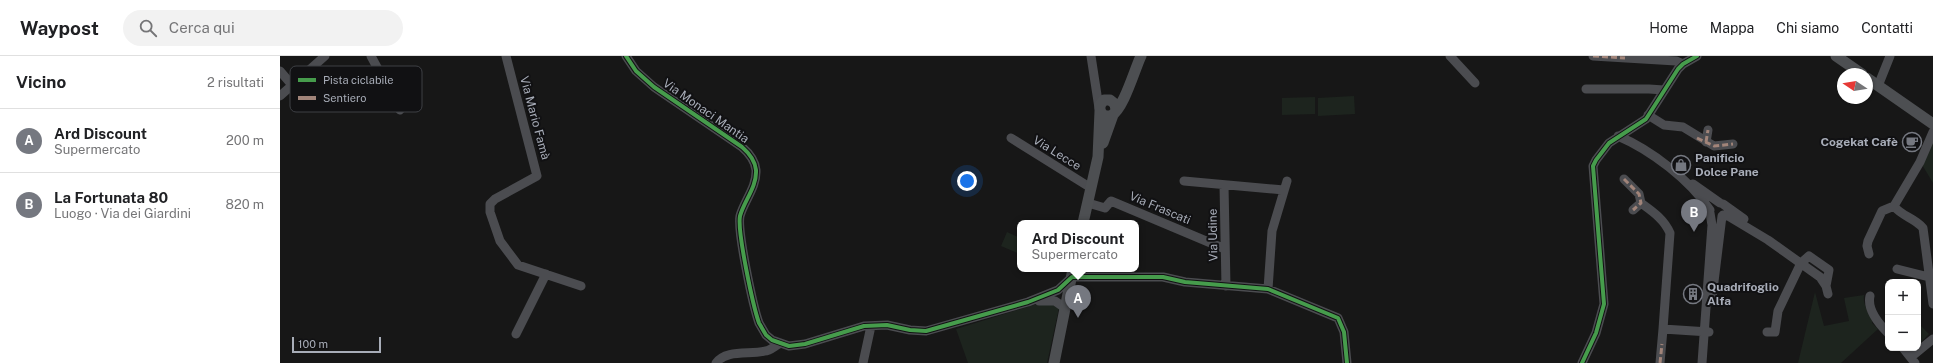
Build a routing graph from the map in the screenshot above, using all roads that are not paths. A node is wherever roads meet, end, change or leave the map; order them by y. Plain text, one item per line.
1 (324, 56) edge
2 (370, 56) edge
3 (506, 56) edge
4 (626, 56) edge
5 (1091, 56) edge
6 (1141, 56) edge
7 (1450, 56) edge
8 (1593, 56) edge
9 (1697, 56) edge
10 (1836, 56) edge
11 (1890, 56) edge
12 (1683, 64) junction
13 (313, 66) edge
14 (376, 66) edge
15 (1853, 68) edge
16 (280, 71) edge
17 (1133, 73) junction
18 (1095, 81) junction
19 (1873, 82) edge
20 (290, 83) edge
21 (1475, 83) dead end
22 (1878, 86) junction
23 (290, 87) edge
24 (1586, 89) dead end
25 (1664, 90) junction
26 (280, 96) edge
27 (1108, 100) junction
28 (1100, 110) junction
29 (1114, 112) junction
30 (1648, 115) junction
31 (1933, 124) edge
32 (1708, 130) dead end
33 (1933, 132) edge
34 (1618, 136) junction
35 (1011, 138) dead end
36 (1706, 142) junction
37 (1733, 144) dead end
38 (1098, 157) junction
39 (1680, 177) junction
40 (1624, 179) dead end
41 (1184, 181) dead end
42 (1287, 181) dead end
43 (1224, 184) junction
44 (1091, 188) junction
45 (1284, 190) junction
46 (1088, 203) junction
47 (1640, 203) junction
48 (1721, 204) junction
49 (1894, 206) junction
50 (1632, 210) dead end
51 (1710, 211) junction
52 (1722, 215) junction
53 (1084, 220) edge
54 (1768, 240) junction
55 (1225, 249) junction
56 (1870, 254) dead end
57 (1801, 263) junction
58 (1897, 269) dead end
59 (1072, 273) edge
60 (546, 274) junction
61 (1929, 278) junction
62 (581, 286) dead end
63 (1226, 286) junction
64 (1268, 288) junction
65 (1827, 290) dead end
66 (1870, 296) dead end
67 (1065, 297) junction
68 (1028, 302) junction
69 (1933, 304) edge
70 (871, 326) junction
71 (1663, 329) junction
72 (1885, 329) edge
73 (1707, 332) junction
74 (1767, 332) dead end
75 (516, 334) dead end
76 (1933, 339) edge
77 (779, 344) junction
78 (1906, 351) edge
79 (1913, 360) edge
80 (716, 363) edge
81 (863, 363) edge
82 (1054, 363) edge
83 (1346, 363) edge
84 (1582, 363) edge
85 (1660, 363) edge
86 (1702, 363) edge
87 (1707, 363) edge

1 - 13 street
2 - 14 street
3 - 60 street, Via Mario Famà
4 - 77 street, Via Monaci Mantia
5 - 18 street
6 - 17 main road
7 - 21 street
8 - 12 street
9 - 12 street
10 - 15 main road
11 - 22 street
12 - 25 street
16 - 20 street
17 - 27 main road
17 - 29 main road
18 - 27 street
18 - 28 street
19 - 22 main road
22 - 31 main road
23 - 26 street
24 - 25 street
25 - 30 street
27 - 28 main road
27 - 29 main road
28 - 29 main road
28 - 38 main road
29 - 38 main road
30 - 34 street
30 - 36 street
32 - 36 street
33 - 49 street
34 - 39 street
34 - 84 street
35 - 44 street, Via Lecce
36 - 37 street
38 - 44 main road
39 - 48 street
39 - 51 street
40 - 47 street
41 - 43 street
42 - 45 street
43 - 45 street
43 - 55 street, Via Udine
44 - 46 main road
45 - 64 street
46 - 53 main road
46 - 55 street, Via Frascati
47 - 50 street
47 - 71 street
48 - 51 street
48 - 52 street
48 - 54 street
49 - 56 street
49 - 61 street
51 - 52 street
51 - 73 street
52 - 54 street
52 - 73 street
54 - 57 street
55 - 63 street, Via Udine
57 - 65 street
57 - 74 street
58 - 61 street
59 - 63 street
59 - 67 main road
60 - 62 street, Via Mario Famà
60 - 75 street
61 - 69 street
63 - 64 street
64 - 83 street
66 - 72 street
67 - 68 street
67 - 68 street
67 - 82 main road
68 - 70 street
70 - 77 street
70 - 81 street
71 - 73 street
71 - 85 street
73 - 86 street
73 - 87 street
76 - 79 street
77 - 80 street
78 - 79 street

